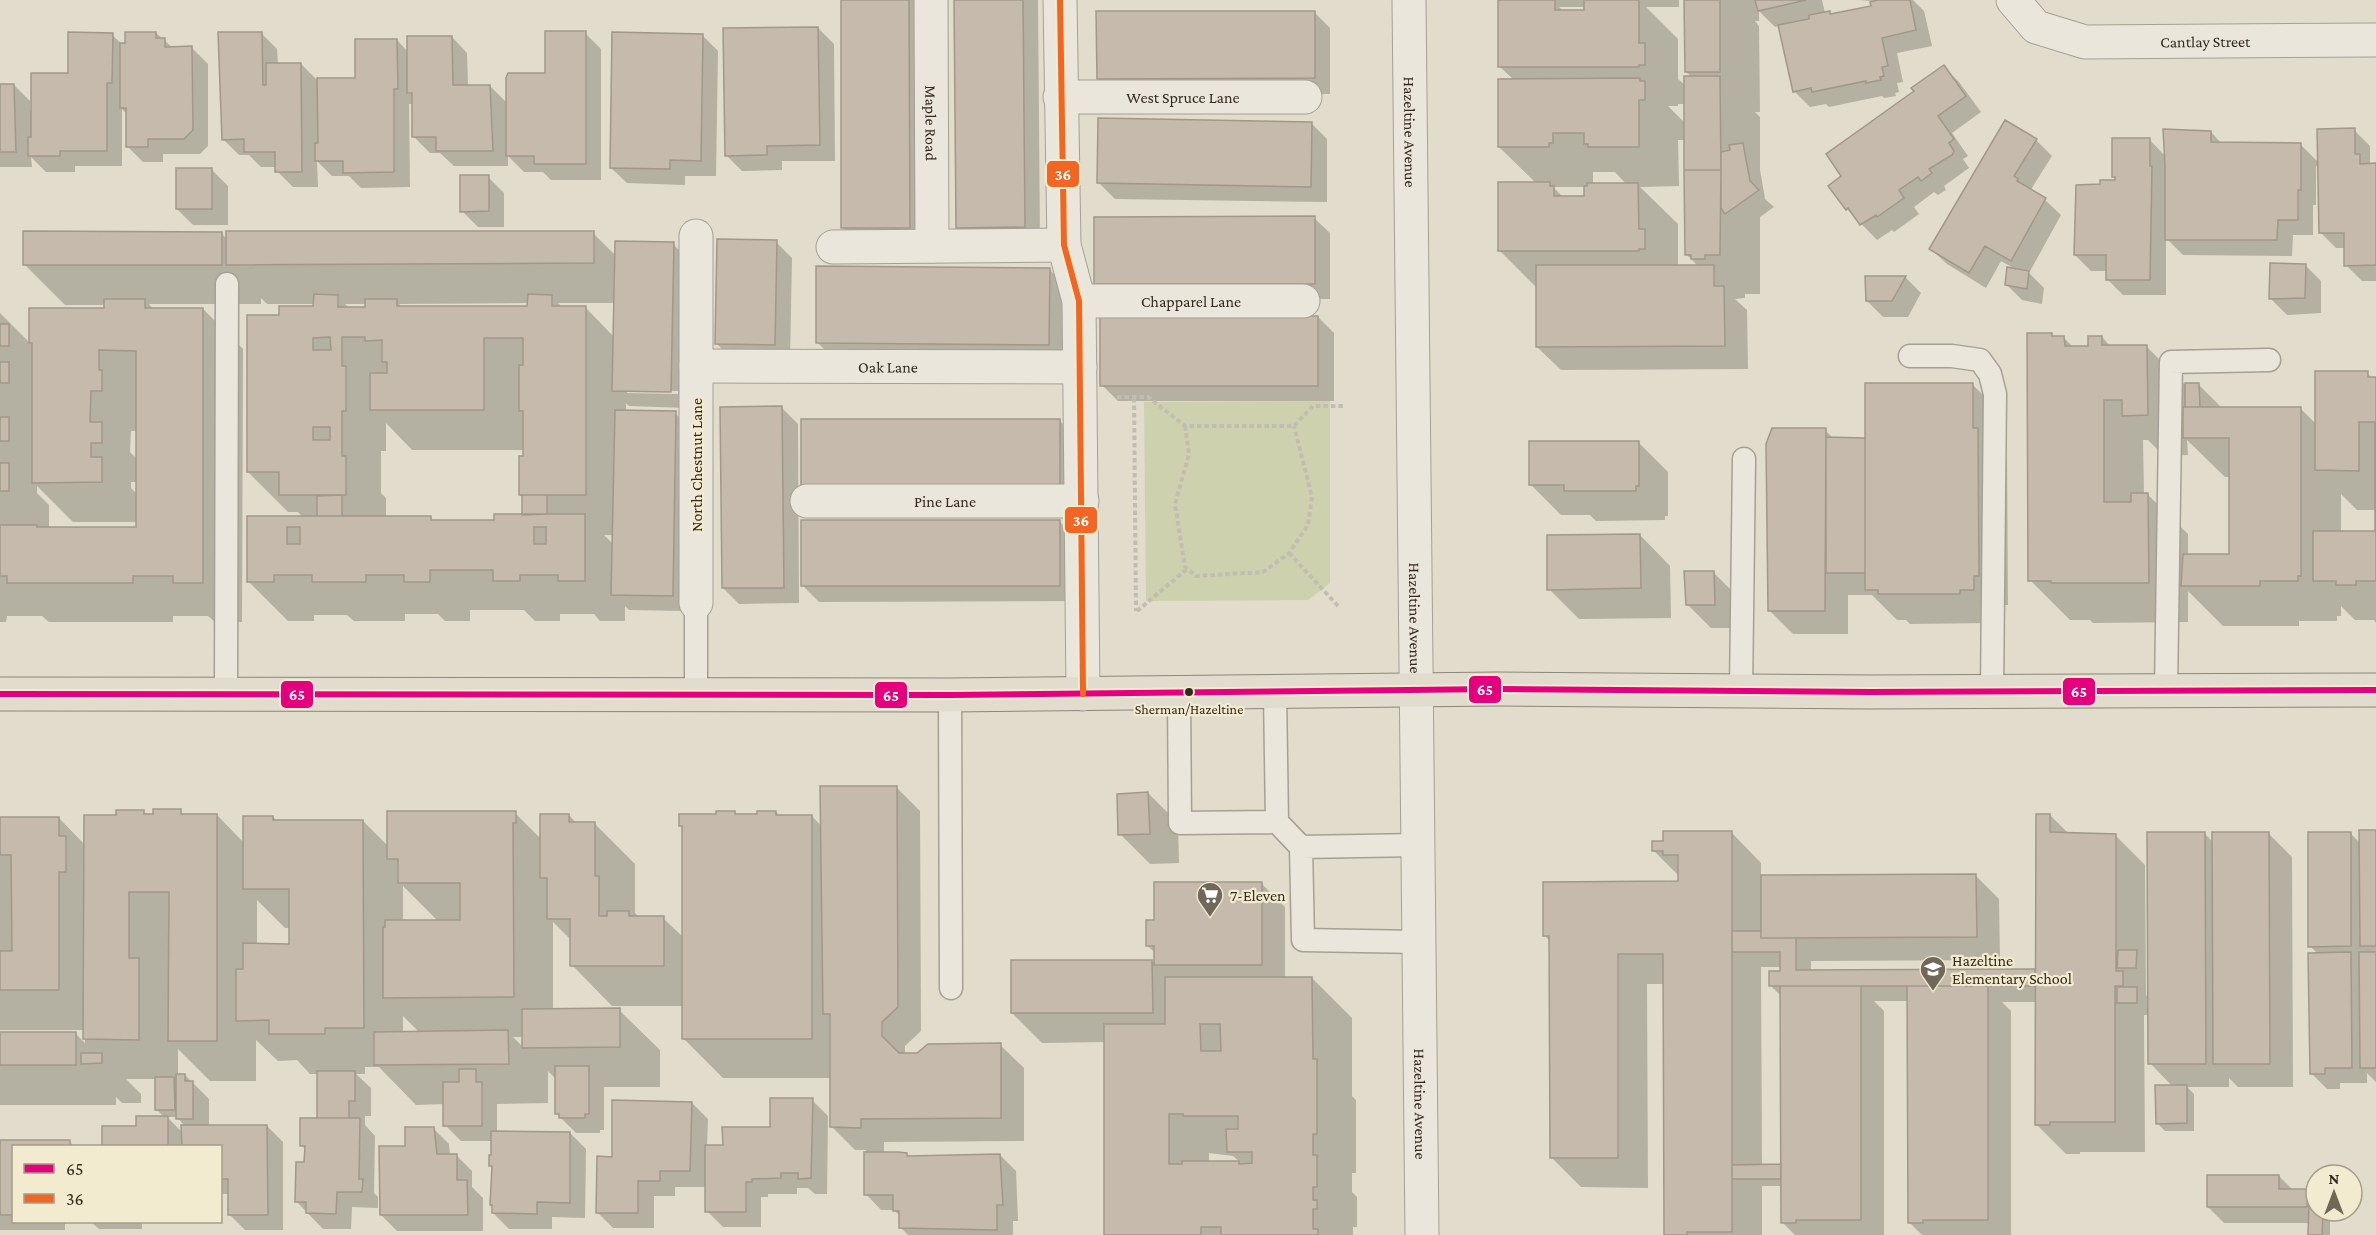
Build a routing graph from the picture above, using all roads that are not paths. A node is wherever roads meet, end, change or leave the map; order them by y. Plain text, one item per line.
1 (931, 0) edge
2 (1060, 0) edge
3 (1409, 0) edge
4 (2013, 0) edge
5 (2376, 40) edge
6 (1060, 97) junction
7 (1305, 97) dead end
8 (696, 236) dead end
9 (1064, 245) junction
10 (932, 246) junction
11 (834, 247) dead end
12 (227, 284) dead end
13 (1079, 301) junction
14 (1303, 301) dead end
15 (1911, 356) dead end
16 (2269, 360) dead end
17 (696, 366) junction
18 (1080, 382) junction
19 (1744, 459) dead end
20 (807, 501) dead end
21 (1082, 501) junction
22 (696, 603) joint
23 (1418, 689) junction
24 (2376, 690) edge
25 (1741, 691) junction
26 (2166, 691) junction
27 (1275, 692) junction
28 (1992, 692) junction
29 (1179, 693) junction
30 (0, 694) edge
31 (226, 694) junction
32 (1083, 694) junction
33 (696, 695) junction
34 (950, 695) junction
35 (1278, 822) junction
36 (1419, 845) junction
37 (1301, 847) junction
38 (1420, 942) junction
39 (951, 988) dead end
40 (1422, 1235) edge

1 - 10 street, Maple Road
2 - 6 street
3 - 23 street, Hazeltine Avenue
4 - 5 street, Cantlay Street
6 - 7 street, West Spruce Lane
6 - 9 street
8 - 17 street, North Chestnut Lane
9 - 10 street
9 - 13 street
10 - 11 street
12 - 31 lane
13 - 14 street, Chapparel Lane
13 - 18 street
15 - 28 lane
16 - 26 lane
17 - 18 street, Oak Lane
17 - 22 street, North Chestnut Lane
18 - 21 street
19 - 25 lane
20 - 21 street, Pine Lane
21 - 32 street
22 - 33 lane, North Chestnut Lane
23 - 25 main road
23 - 27 main road
23 - 36 street, Hazeltine Avenue
24 - 26 main road
25 - 28 main road
26 - 28 main road
27 - 29 main road
27 - 35 lane
29 - 32 main road
29 - 35 lane
30 - 31 main road
31 - 33 main road
32 - 34 main road
33 - 34 main road
34 - 39 lane
35 - 37 lane
36 - 37 lane
36 - 38 street, Hazeltine Avenue
37 - 38 lane
38 - 40 street, Hazeltine Avenue

